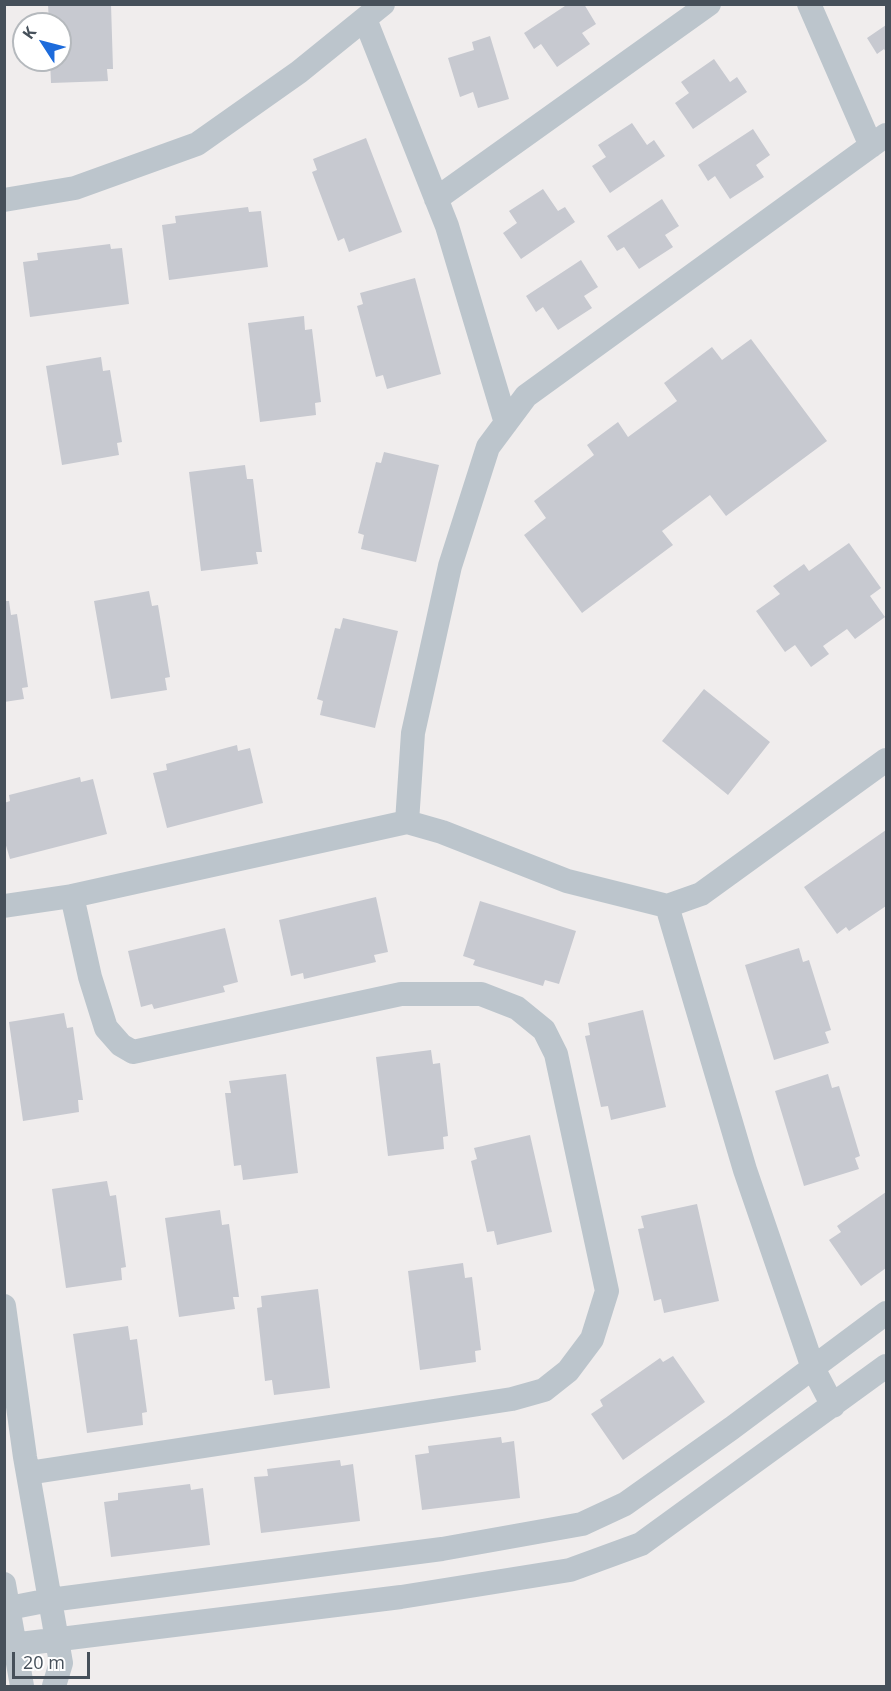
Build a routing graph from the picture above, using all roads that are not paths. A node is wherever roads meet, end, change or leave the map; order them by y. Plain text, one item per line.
1 (709, 4) edge
2 (809, 4) edge
3 (374, 12) edge
4 (879, 140) edge
5 (436, 199) junction
6 (4, 200) edge
7 (506, 423) junction
8 (886, 760) edge
9 (407, 822) junction
10 (72, 896) junction
11 (4, 906) edge
12 (668, 906) junction
13 (4, 1306) edge
14 (886, 1313) edge
15 (886, 1366) edge
16 (813, 1368) junction
17 (833, 1406) junction
18 (28, 1473) junction
19 (4, 1584) edge
20 (50, 1600) junction
21 (9, 1608) junction
22 (57, 1641) junction
23 (10, 1645) edge
24 (22, 1686) edge
25 (54, 1686) edge

1 - 5 street
2 - 4 street
3 - 5 street
3 - 6 street
4 - 7 street
5 - 7 street
7 - 9 street
8 - 12 street
9 - 10 street
9 - 12 street
10 - 11 street
10 - 18 street
12 - 16 street
13 - 18 street
14 - 16 street
15 - 17 street
16 - 17 street
16 - 20 street
17 - 22 street
18 - 20 street
19 - 21 street
20 - 21 street
20 - 22 street
21 - 23 street
22 - 23 street
22 - 25 street
23 - 24 street

